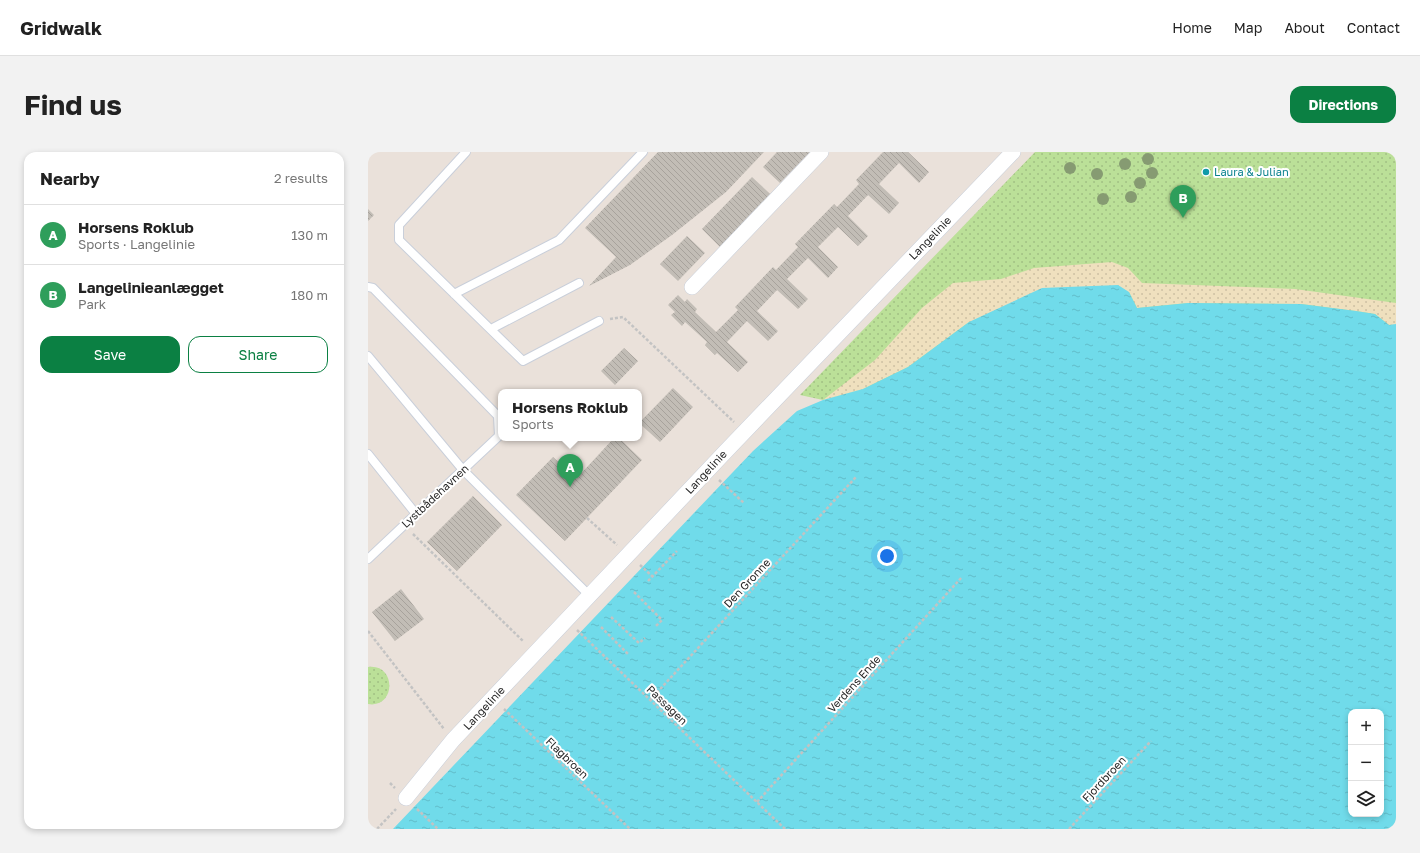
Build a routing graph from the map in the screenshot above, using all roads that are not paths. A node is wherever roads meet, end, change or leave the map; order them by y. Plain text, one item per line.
1 (466, 152) edge
2 (643, 152) edge
3 (821, 152) edge
4 (1013, 152) edge
5 (579, 283) dead end
6 (368, 287) edge
7 (692, 287) dead end
8 (454, 294) junction
9 (599, 322) road end
10 (491, 330) junction
11 (368, 356) edge
12 (498, 416) edge
13 (498, 437) edge
14 (368, 454) edge
15 (463, 470) junction
16 (416, 514) junction
17 (368, 559) edge
18 (590, 596) junction
19 (406, 798) road end

1 - 8 lane
2 - 8 lane
3 - 7 street
4 - 18 street, Langelinie
5 - 10 lane
6 - 12 lane
8 - 10 lane
9 - 10 lane
11 - 15 lane
13 - 15 lane, Lystbådehavnen
14 - 16 lane
15 - 16 lane, Lystbådehavnen
15 - 18 lane
16 - 17 lane, Lystbådehavnen
18 - 19 street, Langelinie

